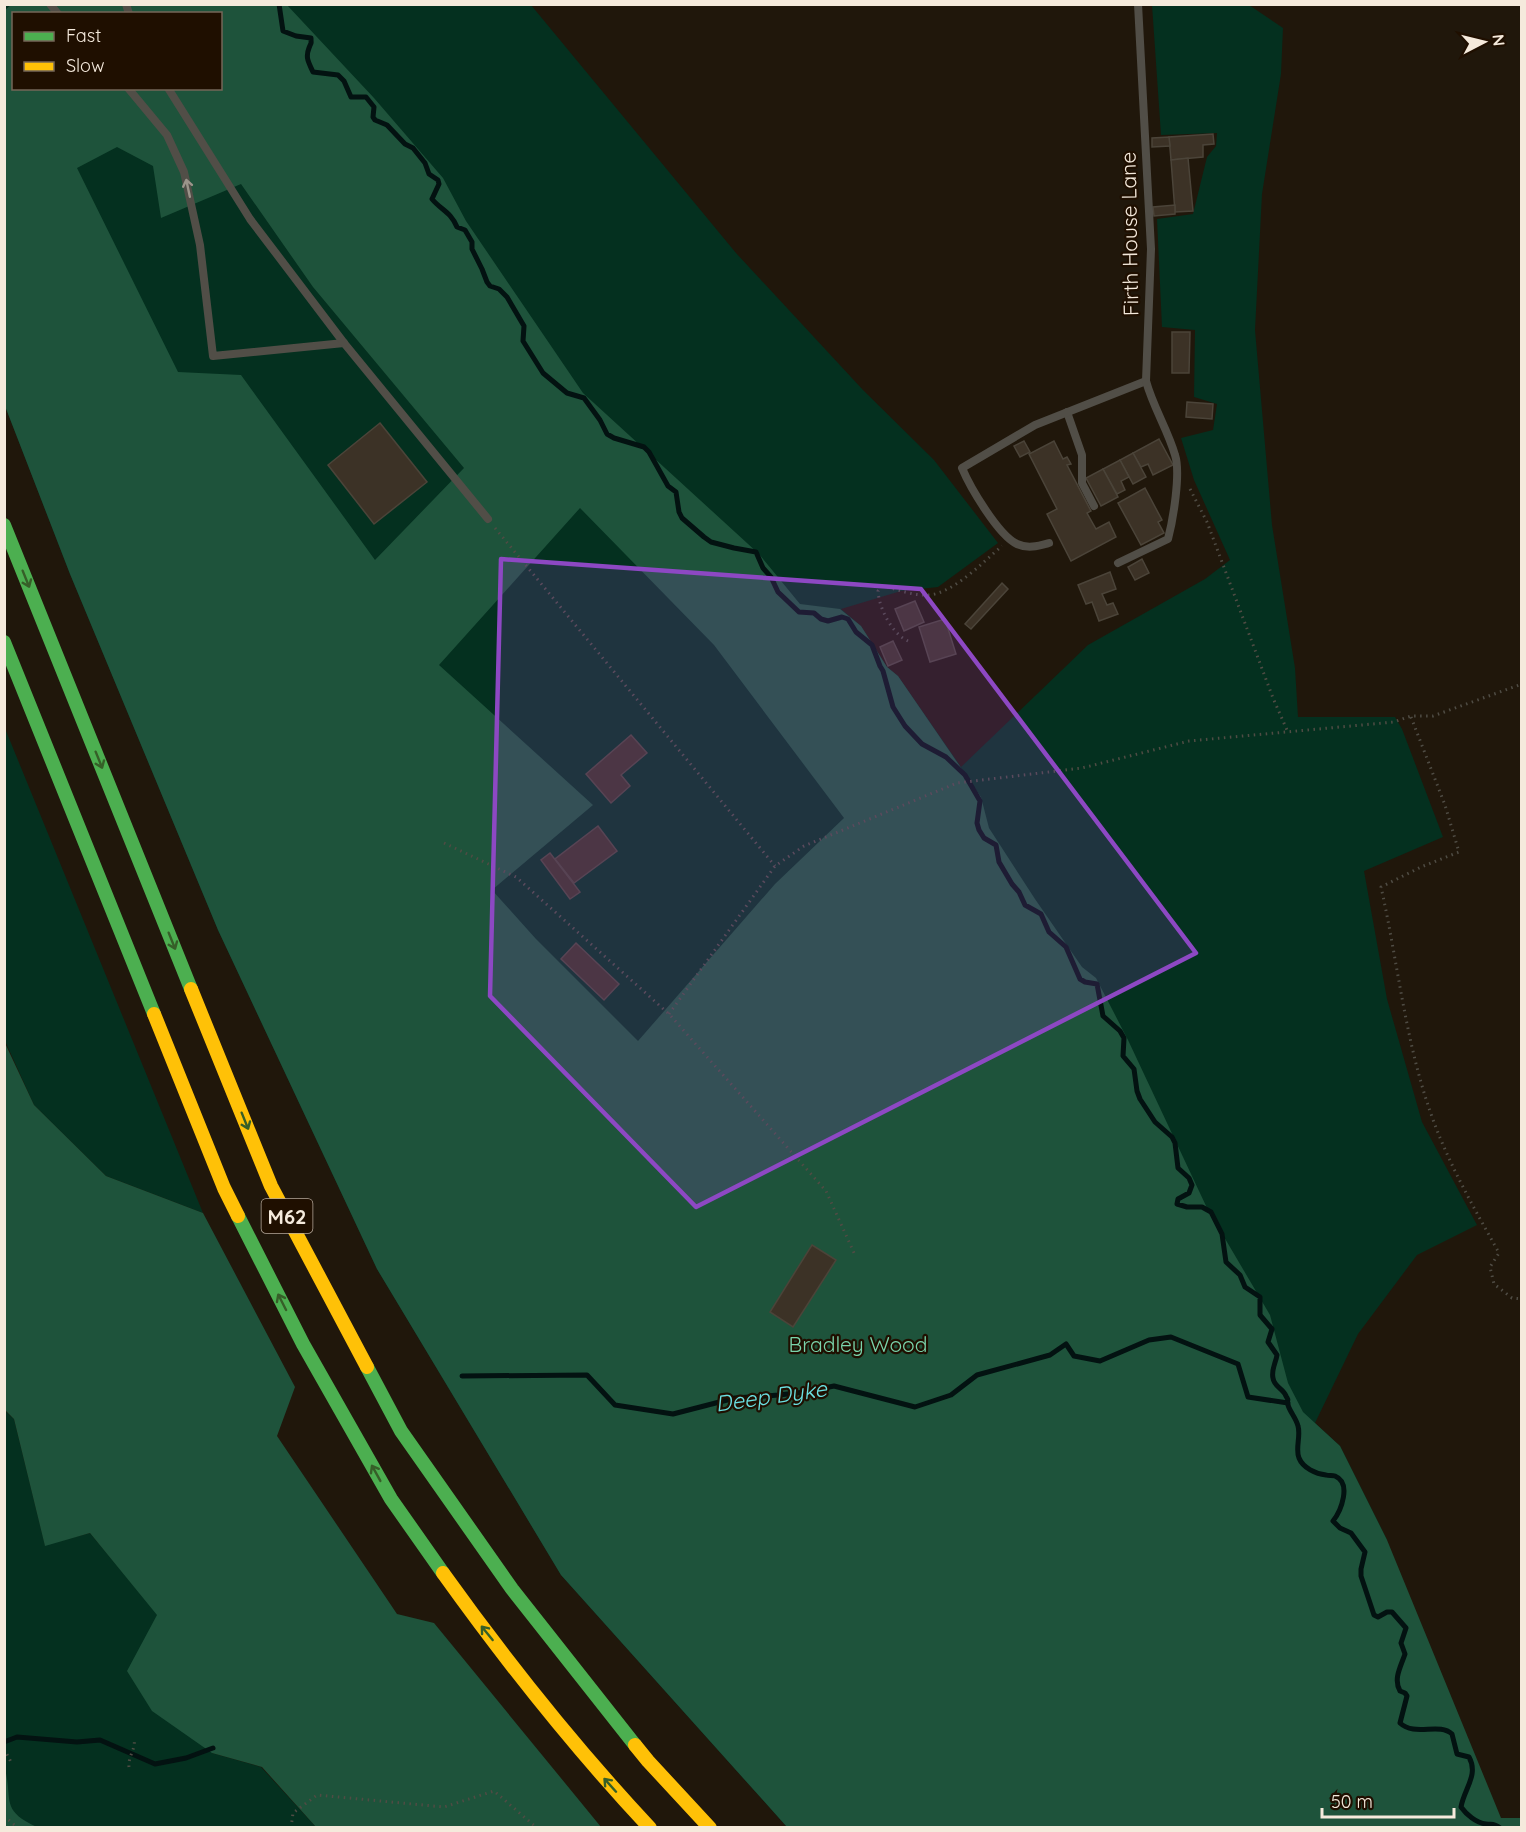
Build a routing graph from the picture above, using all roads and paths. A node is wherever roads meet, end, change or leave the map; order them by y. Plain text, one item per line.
1 (1138, 4) edge
2 (130, 90) edge
3 (169, 90) edge
4 (344, 343) junction
5 (1146, 381) junction
6 (1067, 412) junction
7 (1187, 483) dead end
8 (1094, 506) dead end
9 (488, 519) joint
10 (4, 525) edge
11 (1010, 539) junction
12 (1049, 543) dead end
13 (1119, 563) dead end
14 (908, 640) dead end
15 (4, 642) edge
16 (1521, 684) edge
17 (1411, 716) junction
18 (1288, 731) junction
19 (444, 843) dead end
20 (775, 866) junction
21 (669, 1014) junction
22 (855, 1255) dead end
23 (1521, 1299) edge
24 (134, 1739) dead end
25 (5, 1749) edge
26 (10, 1762) dead end
27 (129, 1767) dead end
28 (4, 1816) edge
29 (18, 1827) edge
30 (291, 1827) edge
31 (537, 1827) edge
32 (650, 1827) edge
33 (710, 1827) edge

1 - 5 lane, Firth House Lane
4 -> 2 lane
3 - 4 lane
4 - 9 lane
5 - 6 lane
5 - 13 lane, Firth House Lane
6 - 8 lane
6 - 11 lane
7 - 18 path
9 - 20 path
10 -> 33 highway, M62
11 - 12 lane
11 - 14 path
32 -> 15 highway, M62
16 - 17 path
17 - 18 path
17 - 23 path
18 - 20 path
19 - 21 path
20 - 21 path
21 - 22 path
24 - 27 path
25 - 26 path
28 - 29 path
30 - 31 path

